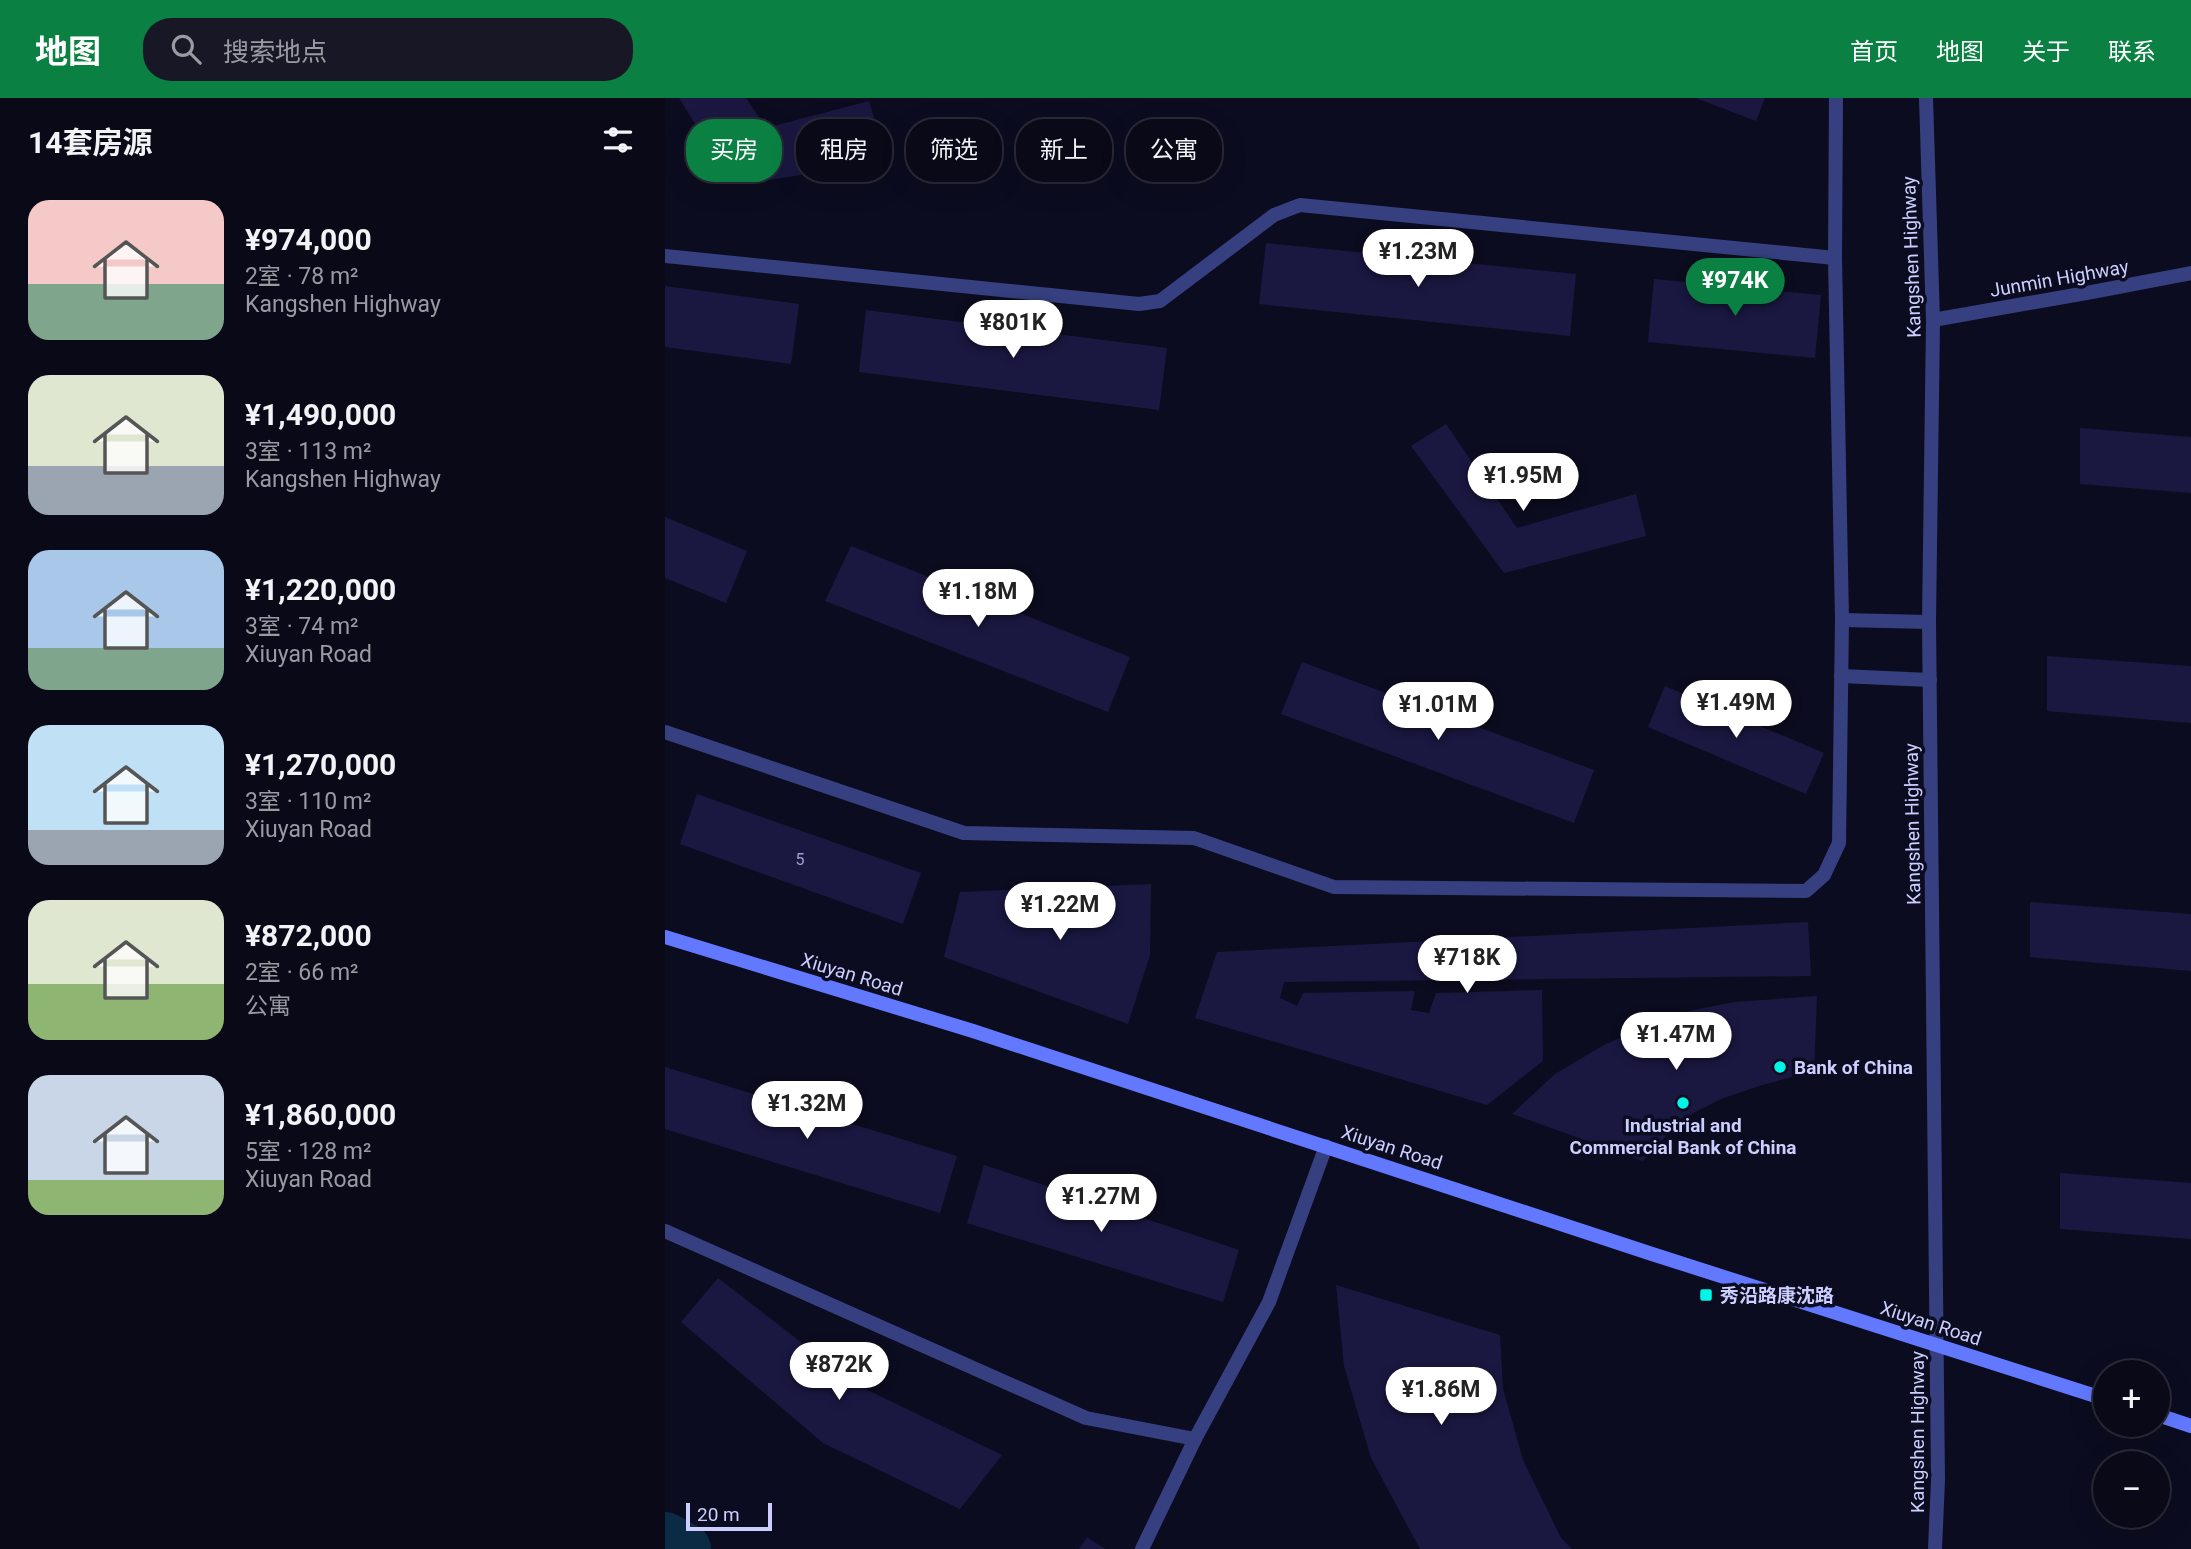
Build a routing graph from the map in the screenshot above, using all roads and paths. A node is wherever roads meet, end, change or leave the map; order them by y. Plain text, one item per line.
1 (1836, 98) edge
2 (1926, 98) edge
3 (665, 256) edge
4 (1835, 258) junction
5 (2191, 273) edge
6 (1933, 320) junction
7 (1842, 620) junction
8 (1929, 622) junction
9 (1841, 676) junction
10 (1930, 680) junction
11 (665, 732) edge
12 (665, 937) edge
13 (1326, 1146) junction
14 (665, 1231) edge
15 (1937, 1345) junction
16 (2093, 1395) edge
17 (2170, 1419) edge
18 (2191, 1426) edge
19 (1195, 1439) junction
20 (1143, 1549) edge
21 (1935, 1549) edge

1 - 4 street
2 - 6 street, Kangshen Highway
3 - 4 street
4 - 7 street
5 - 6 street, Junmin Highway
6 - 8 street, Kangshen Highway
7 - 8 street
7 - 9 street
8 - 10 street, Kangshen Highway
9 - 10 street
9 - 11 street
10 - 15 street, Kangshen Highway
12 - 13 main road, Xiuyan Road
13 - 15 main road, Xiuyan Road
13 - 19 street
14 - 19 street
15 - 16 main road, Xiuyan Road
15 - 21 street, Kangshen Highway
17 - 18 main road
19 - 20 street

